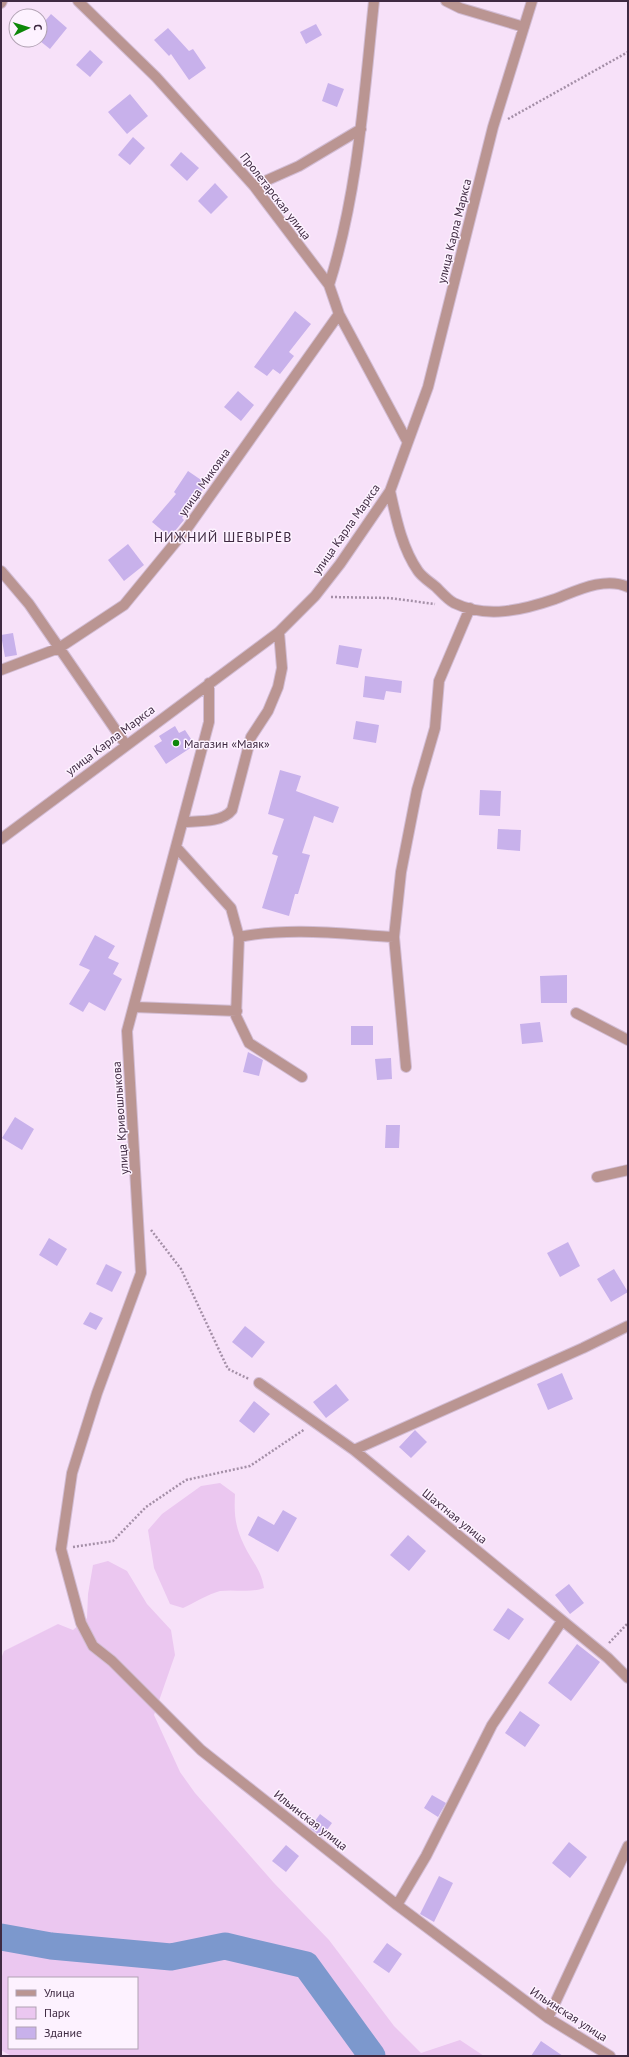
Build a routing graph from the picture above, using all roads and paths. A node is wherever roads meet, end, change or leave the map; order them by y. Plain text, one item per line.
1 (78, 1) edge
2 (374, 1) edge
3 (446, 1) edge
4 (532, 1) edge
5 (524, 27) junction
6 (628, 52) edge
7 (493, 127) junction
8 (361, 129) junction
9 (254, 186) junction
10 (329, 285) junction
11 (339, 314) junction
12 (407, 440) junction
13 (390, 491) junction
14 (1, 571) edge
15 (628, 587) edge
16 (315, 596) junction
17 (453, 603) junction
18 (470, 608) junction
19 (278, 632) junction
20 (59, 648) junction
21 (1, 670) edge
22 (209, 683) junction
23 (126, 745) junction
24 (183, 822) junction
25 (1, 839) edge
26 (176, 847) junction
27 (239, 937) junction
28 (394, 937) junction
29 (134, 1007) junction
30 (237, 1011) junction
31 (576, 1013) dead end
32 (628, 1040) edge
33 (406, 1067) dead end
34 (302, 1077) dead end
35 (628, 1170) edge
36 (597, 1177) dead end
37 (139, 1214) junction
38 (628, 1326) edge
39 (259, 1383) joint
40 (315, 1422) junction
41 (354, 1450) junction
42 (61, 1549) junction
43 (562, 1621) junction
44 (628, 1623) edge
45 (600, 1652) junction
46 (628, 1678) edge
47 (628, 1846) edge
48 (397, 1905) junction
49 (548, 2018) junction
50 (610, 2056) edge

1 - 9 street, Пролетарская улица
2 - 8 street
3 - 5 street
4 - 5 street, улица Карла Маркса
5 - 7 street, улица Карла Маркса
6 - 7 path
7 - 12 street, улица Карла Маркса
8 - 9 street
8 - 10 street
9 - 10 street, Пролетарская улица
10 - 11 street, Пролетарская улица
11 - 12 street, Пролетарская улица
11 - 20 street, улица Микояна
12 - 13 street, улица Карла Маркса
13 - 16 street, улица Карла Маркса
13 - 17 street
14 - 20 street
15 - 18 street
16 - 17 path
16 - 19 street, улица Карла Маркса
17 - 18 street
18 - 28 street
19 - 22 street, улица Карла Маркса
19 - 24 street
20 - 21 street, улица Микояна
20 - 23 street
22 - 23 street, улица Карла Маркса
22 - 24 street, улица Кривошлыкова
23 - 25 street, улица Карла Маркса
24 - 26 street, улица Кривошлыкова
26 - 27 street
26 - 29 street, улица Кривошлыкова
27 - 28 street
27 - 30 street
28 - 33 street
29 - 30 street
29 - 37 street, улица Кривошлыкова
30 - 34 street
31 - 32 street
35 - 36 street
37 - 39 path
37 - 42 street, улица Кривошлыкова
38 - 41 street
39 - 40 street, Шахтная улица
40 - 41 street, Шахтная улица
40 - 42 path
41 - 43 street, Шахтная улица
42 - 48 street, Ильинская улица
43 - 45 street, Шахтная улица
43 - 48 street
44 - 45 path
45 - 46 street, Шахтная улица
47 - 49 street
48 - 49 street, Ильинская улица
49 - 50 street, Ильинская улица

